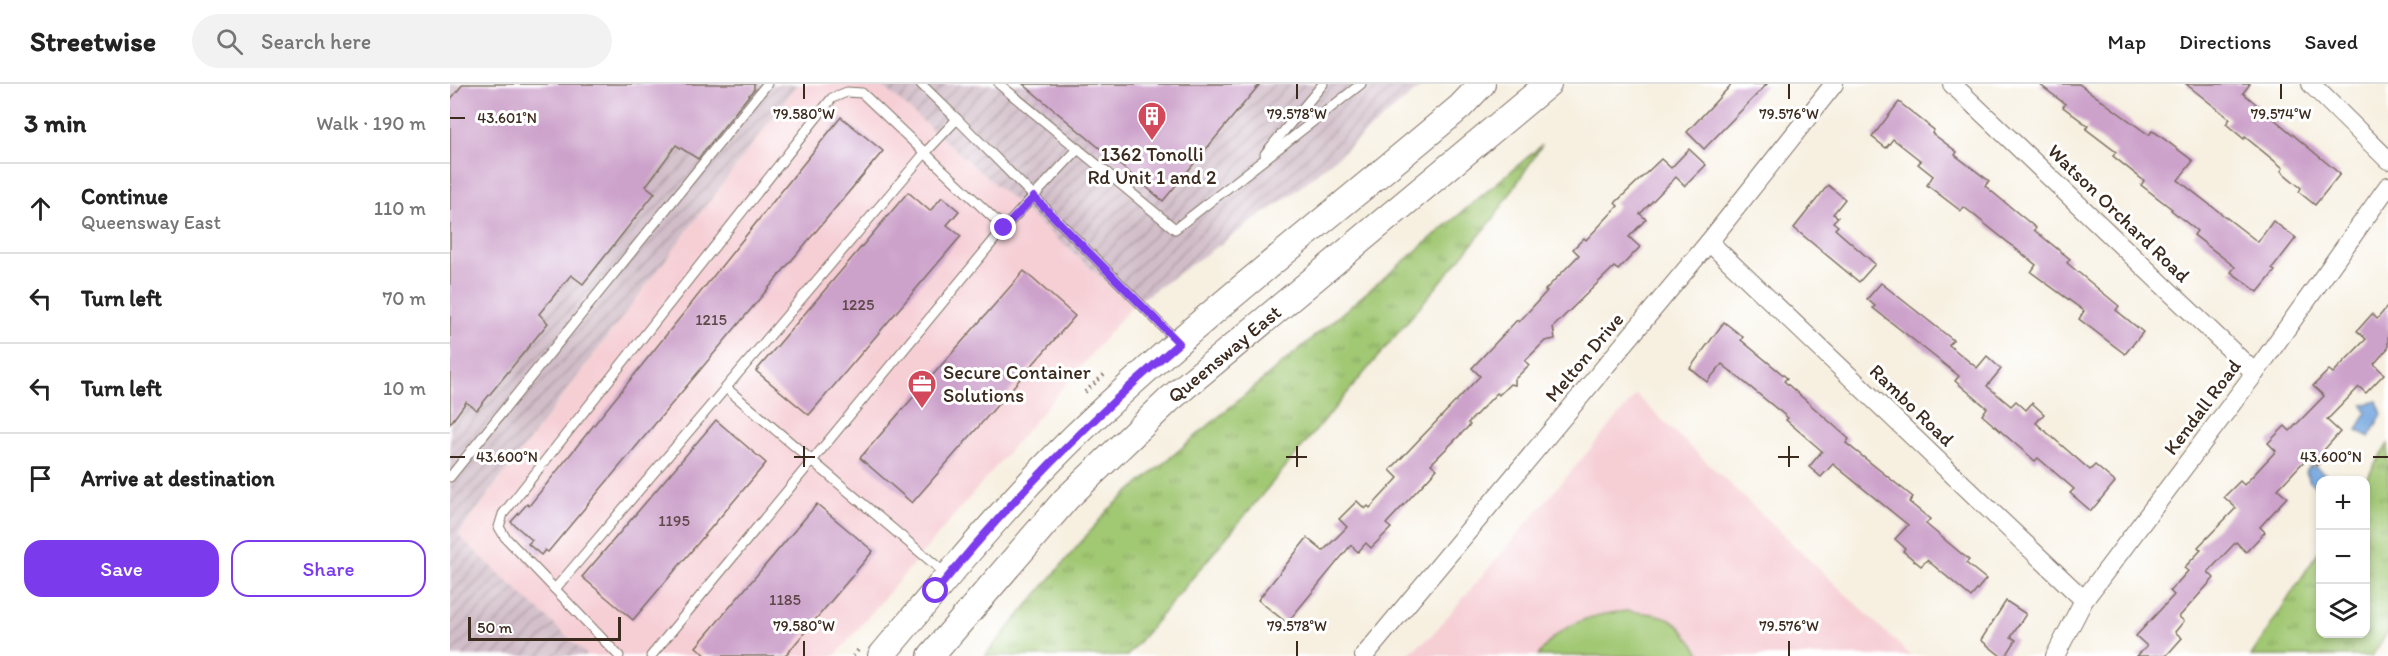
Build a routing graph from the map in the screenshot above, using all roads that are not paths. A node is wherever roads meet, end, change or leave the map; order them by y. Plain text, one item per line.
1 (767, 84) edge
2 (921, 84) edge
3 (999, 84) edge
4 (1323, 84) edge
5 (1361, 84) edge
6 (1482, 84) edge
7 (1548, 84) edge
8 (1834, 84) edge
9 (1952, 84) edge
10 (2311, 84) edge
11 (957, 119) junction
12 (1078, 149) junction
13 (925, 153) junction
14 (2388, 160) edge
15 (1254, 167) junction
16 (2388, 186) edge
17 (1034, 197) junction
18 (1004, 228) junction
19 (1709, 242) junction
20 (1179, 343) junction
21 (2255, 374) junction
22 (726, 388) junction
23 (812, 460) junction
24 (450, 477) edge
25 (948, 576) junction
26 (555, 589) junction
27 (2084, 600) junction
28 (619, 656) edge
29 (651, 656) edge
30 (881, 656) edge
31 (931, 656) edge
32 (1364, 656) edge
33 (2055, 656) edge

1 - 24 lane
2 - 11 lane
3 - 12 lane
4 - 15 lane
5 - 15 lane
6 - 20 main road, Queensway East
7 - 31 main road, Queensway East
8 - 19 street, Melton Drive
9 - 21 street, Watson Orchard Road
10 - 14 street
11 - 13 lane
11 - 17 lane
12 - 15 lane
12 - 17 lane
13 - 18 lane
13 - 22 lane
13 - 26 lane
16 - 21 street, Kendall Road
17 - 18 lane
17 - 20 lane
18 - 23 lane
19 - 27 street, Rambo Road
19 - 32 street, Melton Drive
20 - 25 main road, Queensway East
21 - 27 street, Kendall Road
22 - 23 lane
22 - 26 lane
23 - 25 lane
23 - 29 lane
25 - 30 main road, Queensway East
26 - 28 lane
27 - 33 street, Kendall Road

